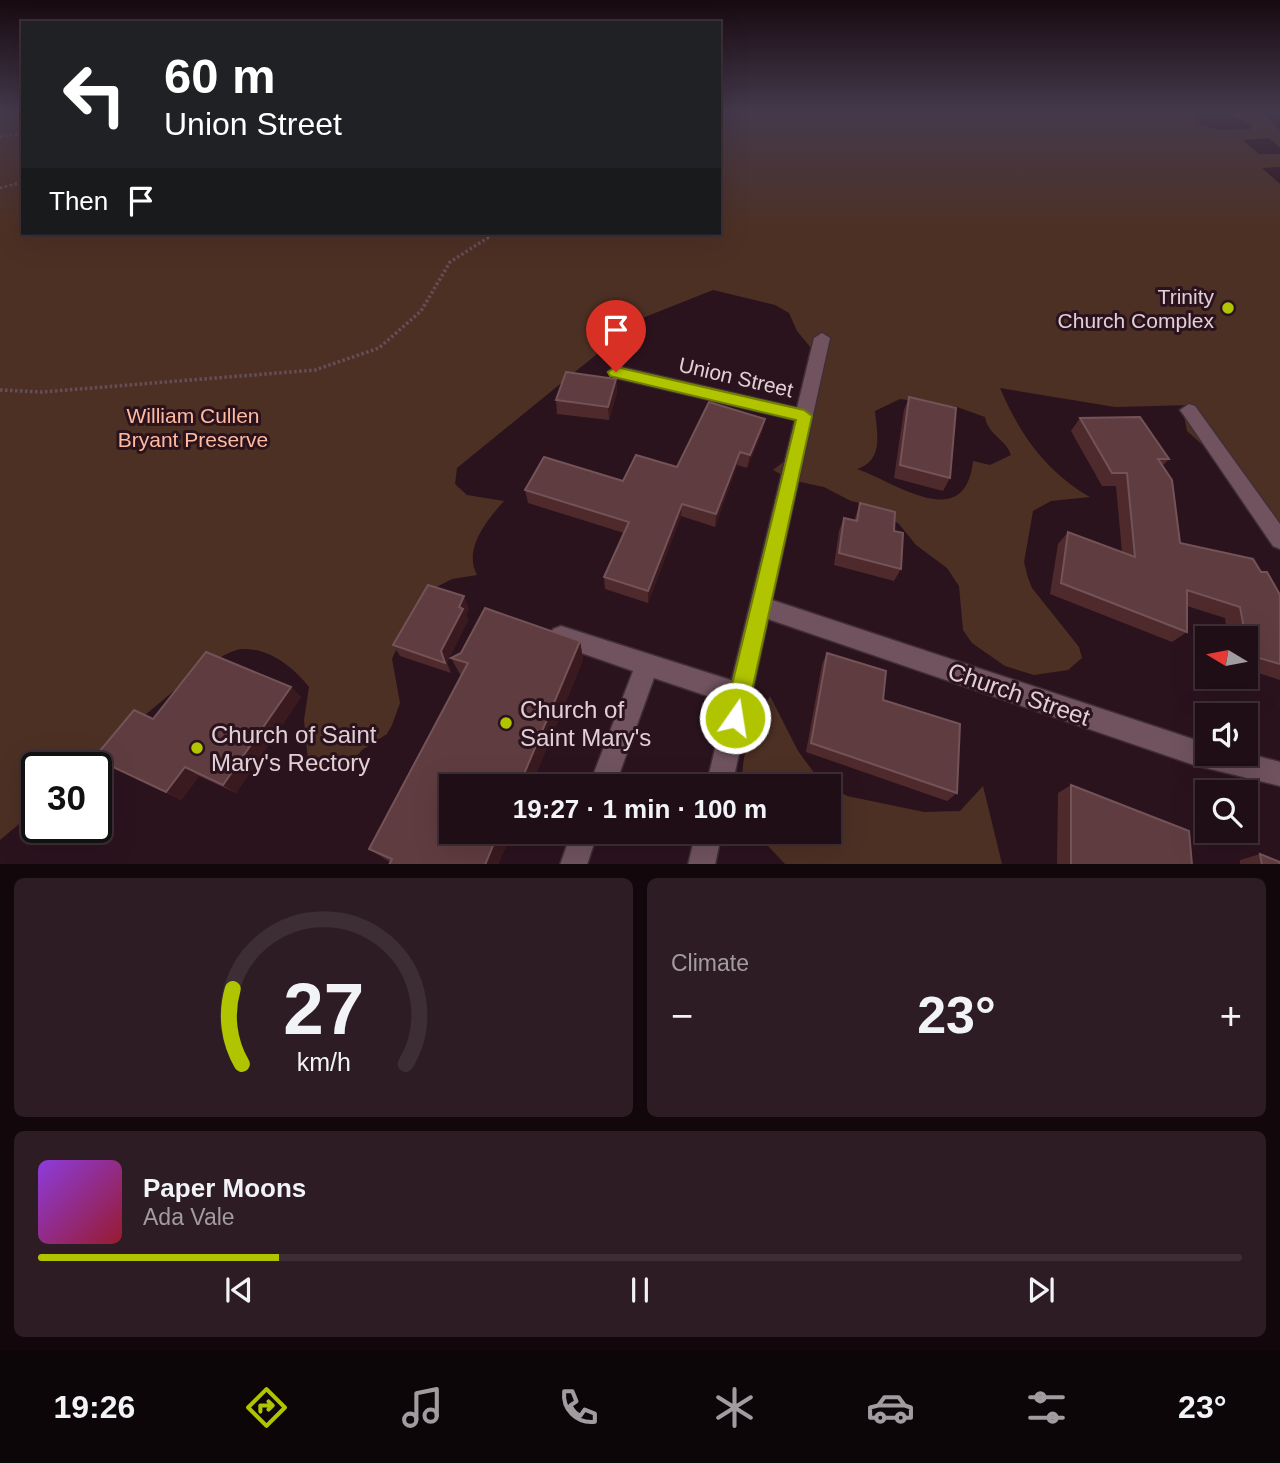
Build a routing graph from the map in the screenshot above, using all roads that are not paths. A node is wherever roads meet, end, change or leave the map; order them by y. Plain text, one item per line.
1 (822, 338) dead end
2 (616, 372) dead end
3 (1189, 410) dead end
4 (804, 416) junction
5 (1280, 540) edge
6 (760, 606) junction
7 (536, 628) edge
8 (647, 665) junction
9 (740, 695) junction
10 (606, 774) edge
11 (722, 774) edge
12 (1280, 774) edge
13 (581, 844) edge
14 (706, 844) edge
15 (573, 864) edge
16 (701, 864) edge

1 - 4 street
2 - 4 street, Union Street
3 - 5 street
4 - 6 street
6 - 9 street
6 - 12 street, Church Street
7 - 8 street
8 - 9 street
8 - 10 street
9 - 11 street
13 - 15 street
14 - 16 street

